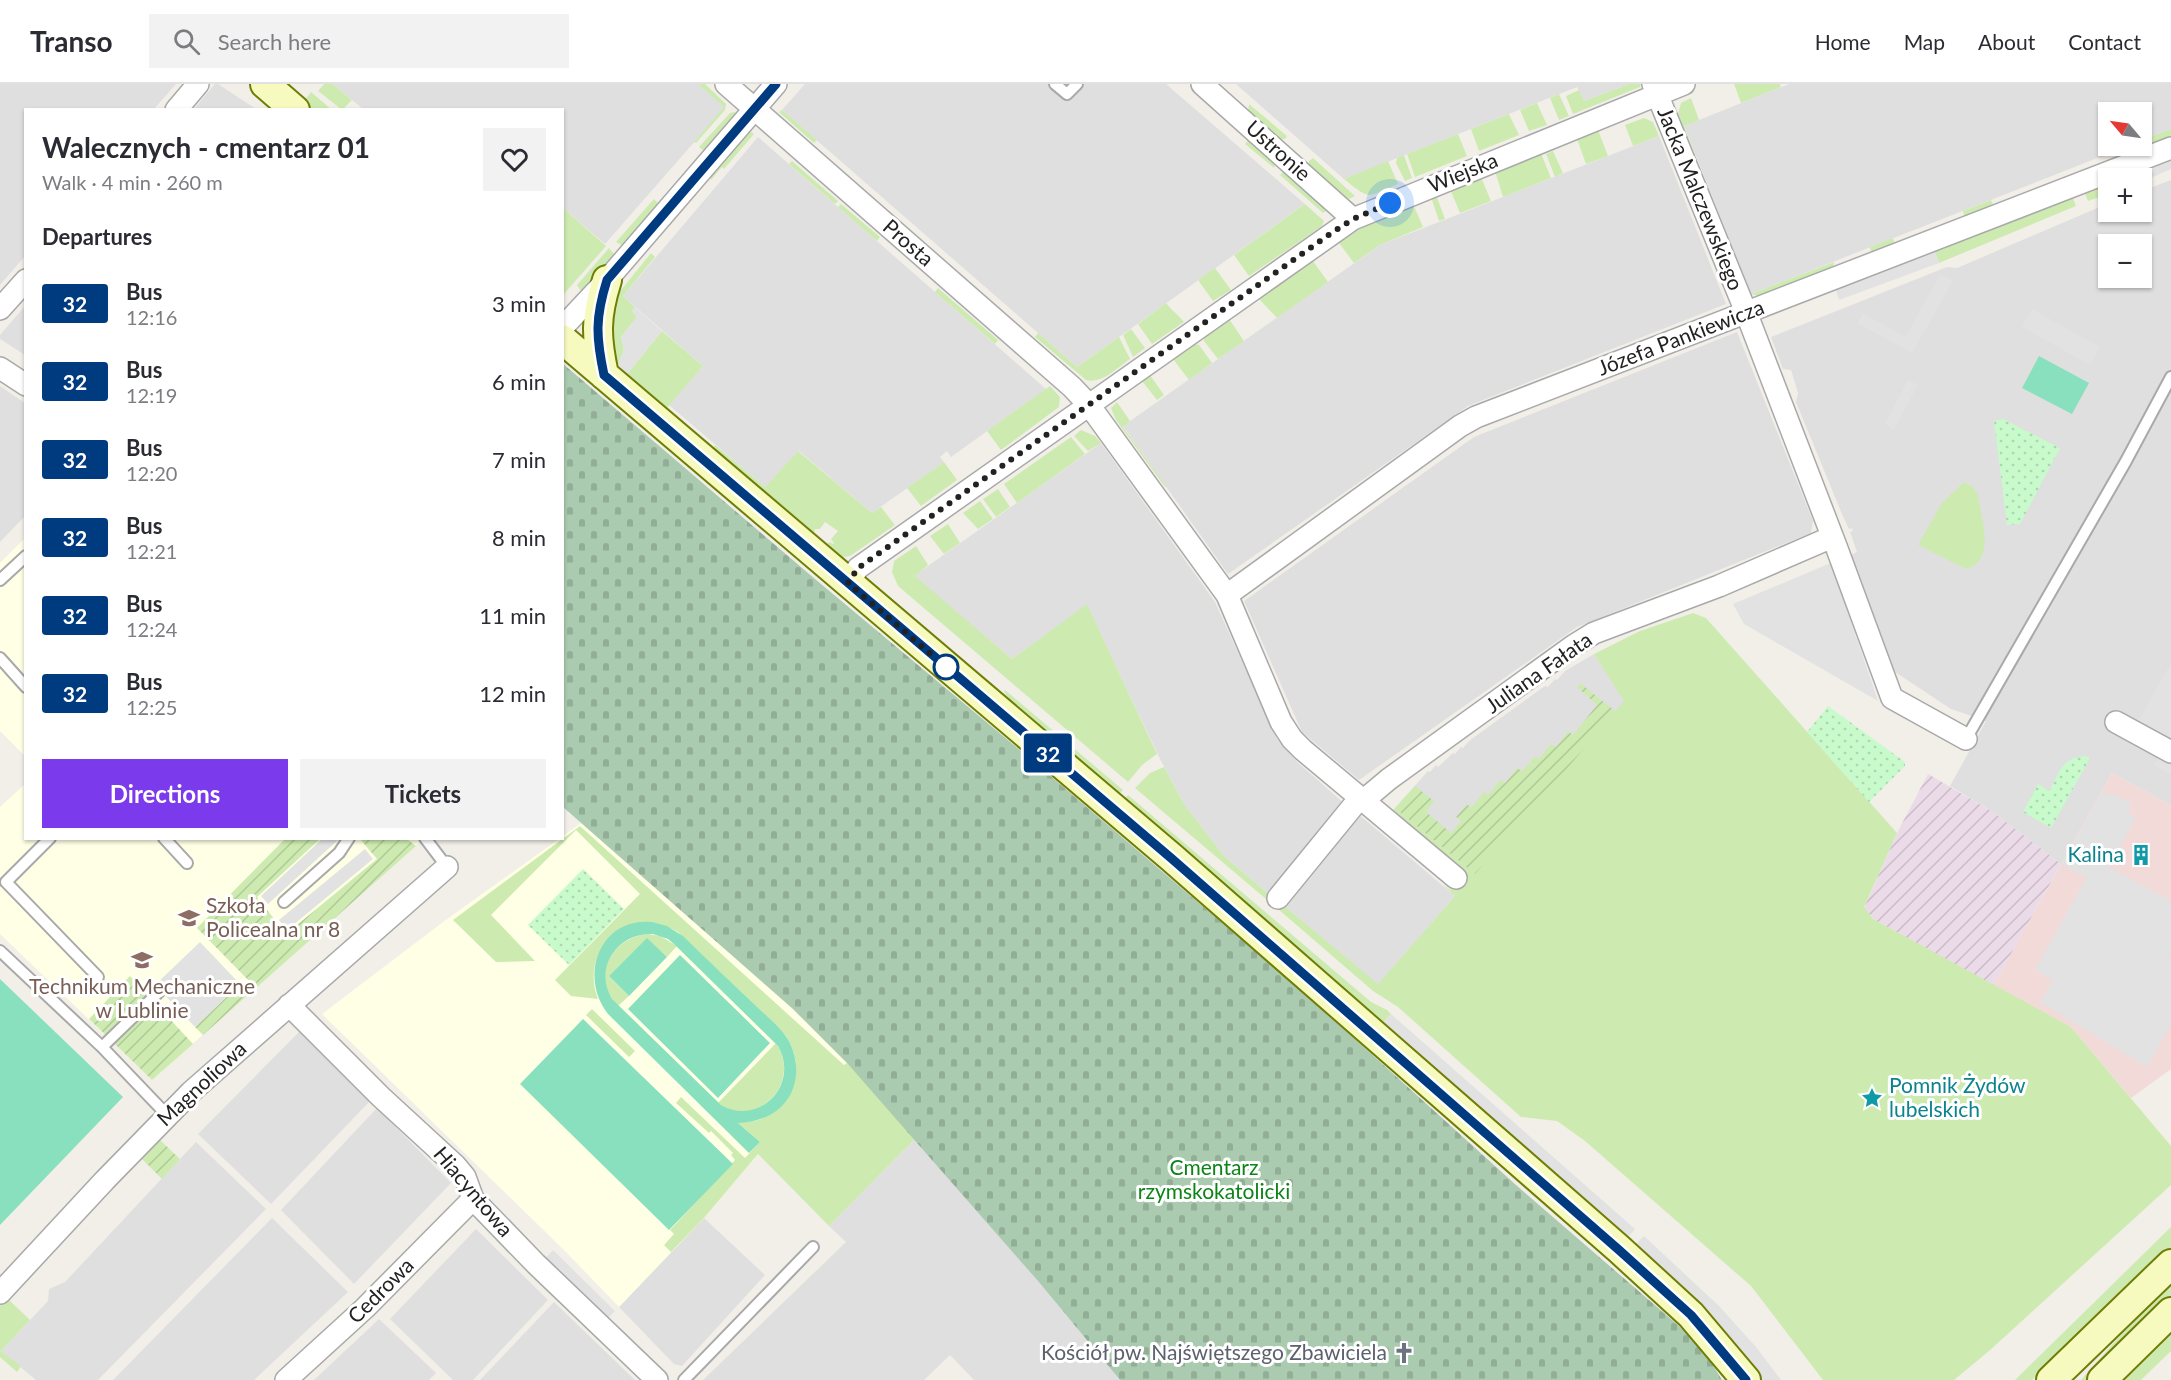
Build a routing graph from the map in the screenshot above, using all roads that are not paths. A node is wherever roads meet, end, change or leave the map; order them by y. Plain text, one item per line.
1 (198, 84) edge
2 (264, 84) edge
3 (726, 84) edge
4 (776, 84) edge
5 (1055, 84) edge
6 (1077, 84) edge
7 (1202, 84) edge
8 (1684, 84) edge
9 (1655, 90) edge
10 (178, 108) edge
11 (293, 108) edge
12 (754, 109) junction
13 (2171, 148) edge
14 (1353, 219) junction
15 (607, 280) junction
16 (24, 282) edge
17 (0, 309) edge
18 (1746, 312) junction
19 (564, 326) edge
20 (564, 341) edge
21 (0, 368) edge
22 (604, 375) junction
23 (2171, 377) edge
24 (24, 384) edge
25 (1089, 405) junction
26 (1832, 537) junction
27 (24, 558) edge
28 (0, 580) edge
29 (848, 583) junction
30 (1227, 595) junction
31 (0, 658) edge
32 (24, 685) edge
33 (2116, 722) dead end
34 (1966, 739) joint
35 (2171, 752) edge
36 (1359, 802) junction
37 (48, 840) edge
38 (166, 840) edge
39 (348, 840) edge
40 (427, 840) edge
41 (187, 863) dead end
42 (447, 867) joint
43 (1456, 878) dead end
44 (1278, 898) dead end
45 (284, 902) dead end
46 (0, 951) edge
47 (98, 977) dead end
48 (160, 991) dead end
49 (289, 1005) junction
50 (102, 1047) junction
51 (167, 1115) junction
52 (473, 1199) junction
53 (813, 1247) dead end
54 (2171, 1264) edge
55 (0, 1293) edge
56 (2171, 1312) edge
57 (286, 1380) edge
58 (657, 1380) edge
59 (684, 1380) edge
60 (1746, 1380) edge
61 (2051, 1380) edge
62 (2102, 1380) edge

1 - 10 street
2 - 11 street
3 - 12 street, Prosta
4 - 12 street
5 - 6 lane
7 - 14 street, Ustronie
8 - 9 street, Wiejska
9 - 14 street, Wiejska
9 - 18 street, Jacka Malczewskiego
12 - 15 street
12 - 25 street, Prosta
13 - 18 street, Józefa Pankiewicza
14 - 25 street, Wiejska
15 - 19 street
15 - 22 street
16 - 17 street
18 - 26 street, Jacka Malczewskiego
18 - 30 street, Józefa Pankiewicza
20 - 22 street
21 - 24 street
22 - 29 street
23 - 34 lane
25 - 29 street, Wiejska
25 - 30 street, Prosta
26 - 34 street, Jacka Malczewskiego
26 - 36 street, Juliana Fałata
27 - 28 lane
29 - 60 street
30 - 36 street, Prosta
31 - 32 lane
33 - 35 street
36 - 43 street, Prosta
36 - 44 street, Juliana Fałata
37 - 47 lane
38 - 41 lane
39 - 45 lane
40 - 42 lane
42 - 49 street, Magnoliowa
46 - 50 lane
48 - 50 lane
49 - 51 street, Magnoliowa
49 - 52 street, Hiacyntowa
50 - 51 lane
51 - 55 street, Magnoliowa
52 - 57 street, Cedrowa
52 - 58 street, Hiacyntowa
53 - 59 lane
54 - 61 street
56 - 62 street

